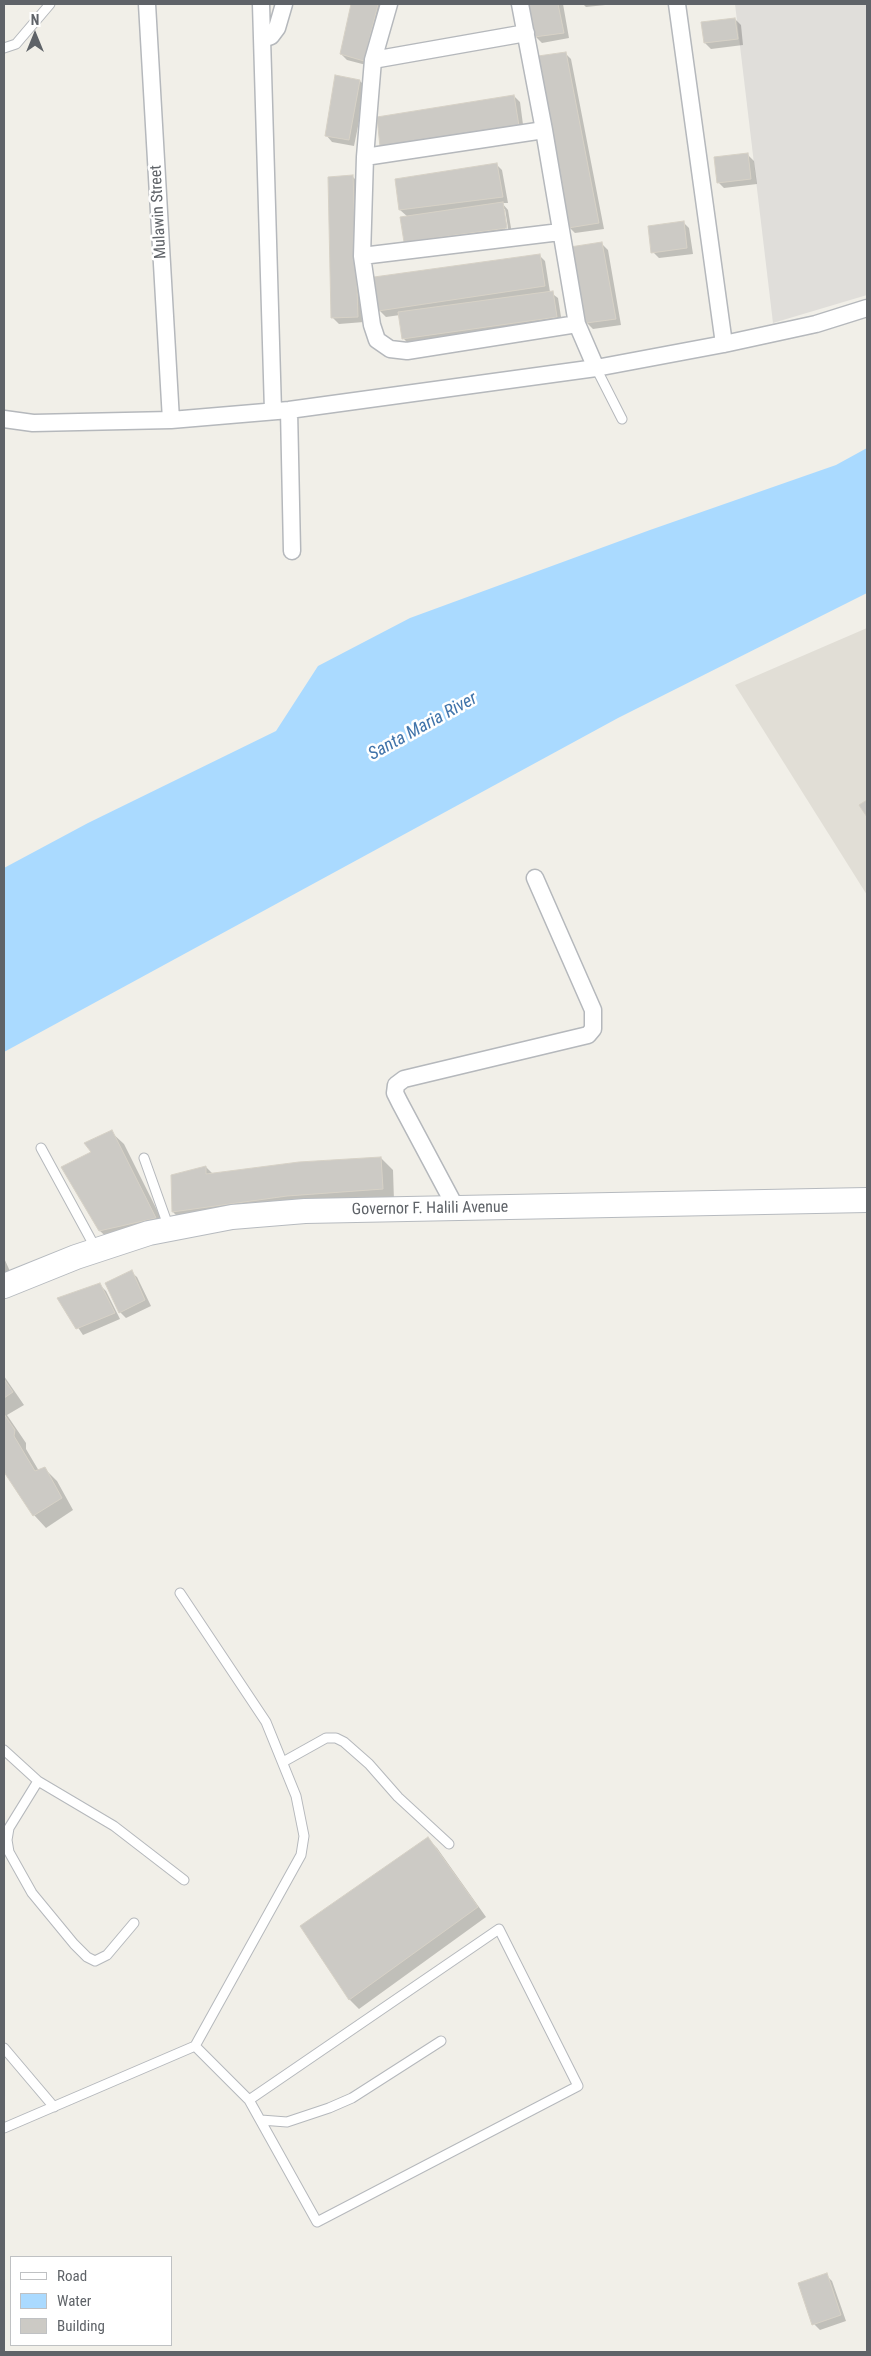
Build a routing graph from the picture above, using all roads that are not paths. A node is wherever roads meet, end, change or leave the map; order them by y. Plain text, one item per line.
1 (50, 4) edge
2 (147, 4) edge
3 (261, 4) edge
4 (284, 4) edge
5 (389, 4) edge
6 (520, 4) edge
7 (677, 4) edge
8 (526, 33) junction
9 (263, 39) junction
10 (4, 48) edge
11 (373, 60) junction
12 (544, 130) junction
13 (364, 157) junction
14 (560, 232) junction
15 (362, 256) junction
16 (867, 308) edge
17 (576, 324) junction
18 (724, 344) junction
19 (596, 368) junction
20 (281, 411) junction
21 (4, 419) edge
22 (622, 419) dead end
23 (171, 420) junction
24 (292, 551) dead end
25 (535, 878) dead end
26 (41, 1148) dead end
27 (144, 1158) dead end
28 (867, 1200) edge
29 (456, 1208) junction
30 (170, 1229) junction
31 (96, 1250) junction
32 (4, 1286) edge
33 (180, 1593) dead end
34 (4, 1750) edge
35 (283, 1762) junction
36 (38, 1781) junction
37 (448, 1844) dead end
38 (184, 1880) dead end
39 (134, 1923) dead end
40 (441, 2041) dead end
41 (195, 2046) junction
42 (4, 2048) edge
43 (249, 2100) junction
44 (54, 2107) junction
45 (260, 2120) junction
46 (4, 2128) edge

1 - 10 lane
2 - 23 street, Mulawin Street
3 - 9 street
4 - 9 street
5 - 11 street
6 - 8 street
7 - 18 street
8 - 11 street
8 - 12 street
9 - 20 street
11 - 13 street
12 - 13 street
12 - 14 street
13 - 15 street
14 - 15 street
14 - 17 street
15 - 17 street
16 - 18 street
17 - 19 street
18 - 19 street
19 - 20 street
19 - 22 lane
20 - 23 street
20 - 24 street
21 - 23 street
25 - 29 street
26 - 31 lane
27 - 30 lane
28 - 29 main road, Governor F. Halili Avenue
29 - 30 main road, Governor F. Halili Avenue
30 - 31 main road, Governor F. Halili Avenue
31 - 32 main road, Governor F. Halili Avenue
33 - 35 lane
34 - 36 lane
35 - 37 lane
35 - 41 lane
36 - 38 lane
36 - 39 lane
40 - 45 lane
41 - 43 lane
41 - 44 lane
42 - 44 lane
43 - 45 lane
43 - 45 lane
44 - 46 lane

